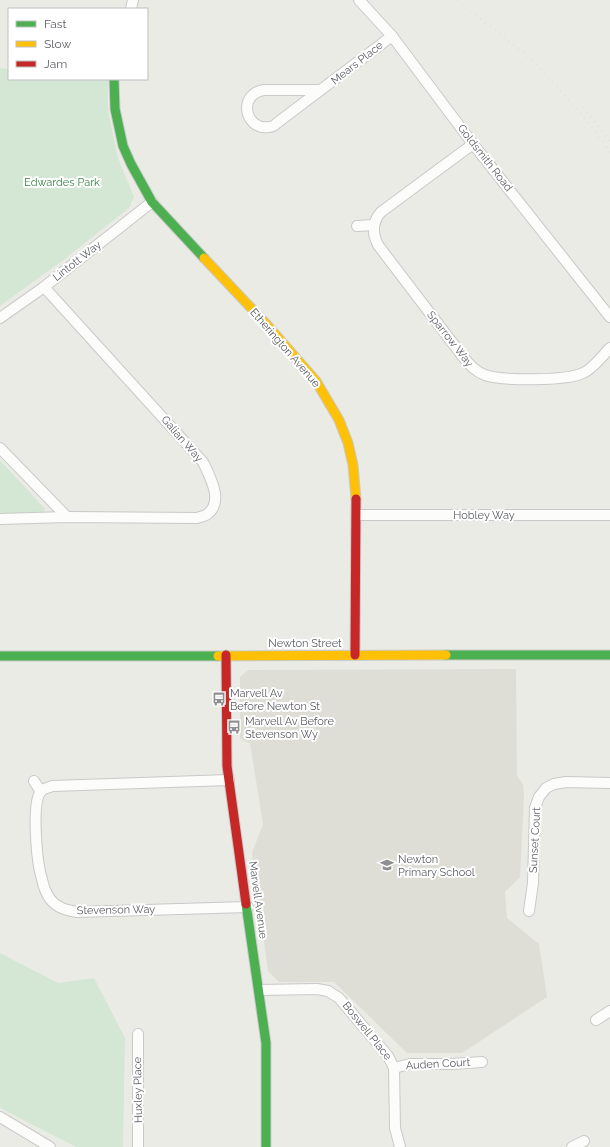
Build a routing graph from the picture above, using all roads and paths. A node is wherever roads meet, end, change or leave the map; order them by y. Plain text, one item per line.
1 (359, 0) edge
2 (392, 36) junction
3 (114, 80) edge
4 (321, 90) junction
5 (474, 144) junction
6 (152, 202) junction
7 (374, 225) junction
8 (357, 226) dead end
9 (44, 287) junction
10 (610, 317) edge
11 (0, 318) edge
12 (610, 348) edge
13 (0, 448) edge
14 (610, 515) edge
15 (357, 516) junction
16 (67, 517) junction
17 (0, 519) edge
18 (355, 655) junction
19 (610, 655) edge
20 (0, 656) edge
21 (226, 656) junction
22 (229, 780) junction
23 (34, 781) dead end
24 (610, 783) edge
25 (41, 792) junction
26 (248, 908) junction
27 (529, 911) dead end
28 (259, 990) junction
29 (610, 1011) edge
30 (596, 1020) dead end
31 (138, 1034) dead end
32 (482, 1062) dead end
33 (394, 1068) junction
34 (0, 1117) edge
35 (584, 1141) dead end
36 (50, 1147) edge
37 (138, 1147) edge
38 (266, 1147) edge
39 (400, 1147) edge
40 (572, 1147) edge

1 - 2 street, Goldsmith Road
2 - 4 street, Mears Place
2 - 5 street, Goldsmith Road
3 - 6 street, Etherington Avenue
4 - 4 street, Mears Place
5 - 7 street
5 - 10 street, Goldsmith Road
6 - 9 street, Lintott Way
6 - 15 street, Etherington Avenue
7 - 8 street
7 - 12 street, Sparrow Way
9 - 11 street, Lintott Way
9 - 16 street, Galian Way
13 - 16 street
14 - 15 street, Hobley Way
15 - 18 street, Etherington Avenue
16 - 17 street, Galian Way
18 - 19 street, Newton Street
18 - 21 street, Newton Street
20 - 21 street, Newton Street
21 - 22 street, Marvell Avenue
22 - 25 street
22 - 26 street, Marvell Avenue
23 - 25 street
24 - 27 street, Sunset Court
25 - 26 street, Stevenson Way
26 - 28 street, Marvell Avenue
28 - 33 street, Boswell Place
28 - 38 street, Marvell Avenue
29 - 30 street
31 - 37 street, Huxley Place
32 - 33 street, Auden Court
33 - 39 street, Boswell Place
34 - 36 street
35 - 40 street

